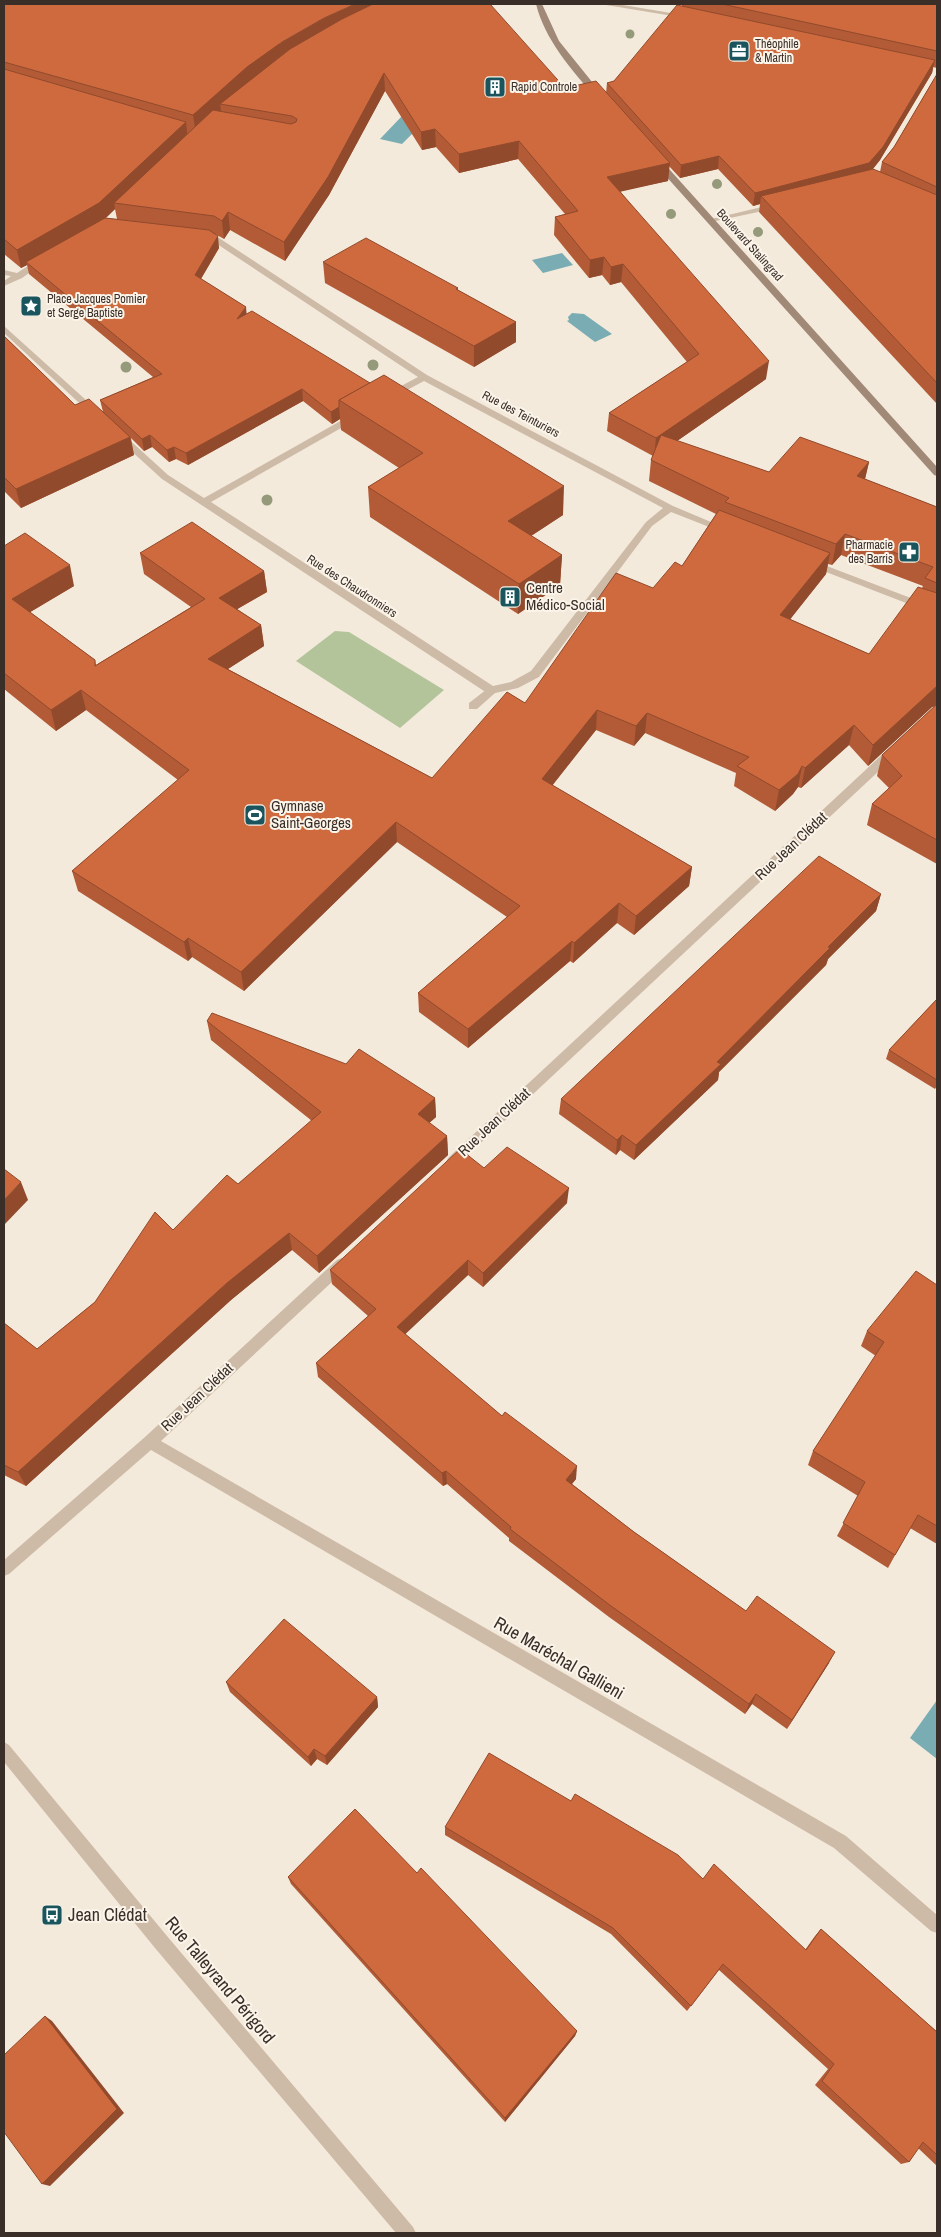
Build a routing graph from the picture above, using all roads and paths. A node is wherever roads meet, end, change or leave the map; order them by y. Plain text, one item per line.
1 (539, 4) edge
2 (604, 4) edge
3 (648, 6) edge
4 (695, 18) edge
5 (607, 105) edge
6 (652, 155) edge
7 (783, 204) edge
8 (711, 220) junction
9 (193, 236) edge
10 (48, 258) edge
11 (4, 272) edge
12 (19, 276) junction
13 (4, 284) edge
14 (4, 329) edge
15 (424, 376) junction
16 (382, 401) edge
17 (365, 410) edge
18 (99, 417) edge
19 (114, 430) edge
20 (937, 473) edge
21 (204, 502) junction
22 (670, 508) junction
23 (734, 533) edge
24 (799, 558) edge
25 (937, 612) edge
26 (491, 690) junction
27 (473, 706) dead end
28 (902, 744) edge
29 (440, 1172) edge
30 (353, 1253) edge
31 (150, 1442) junction
32 (4, 1570) edge
33 (4, 1750) edge
34 (937, 1925) edge
35 (407, 2233) edge

1 - 5 main road
2 - 3 street
3 - 4 street
6 - 8 main road, Boulevard Stalingrad
7 - 8 street
8 - 20 main road, Boulevard Stalingrad
9 - 15 street, Rue des Teinturiers
10 - 12 street
11 - 12 street
12 - 13 street
14 - 18 street
15 - 16 street
15 - 22 street, Rue des Teinturiers
17 - 21 street
19 - 21 street, Rue des Chaudronniers
21 - 26 street, Rue des Chaudronniers
22 - 23 street, Rue des Teinturiers
22 - 26 street
24 - 25 street
26 - 27 street
28 - 29 street, Rue Jean Clédat
30 - 31 street, Rue Jean Clédat
31 - 32 street, Rue Jean Clédat
31 - 34 street, Rue Maréchal Gallieni
33 - 35 street, Rue Talleyrand Périgord

